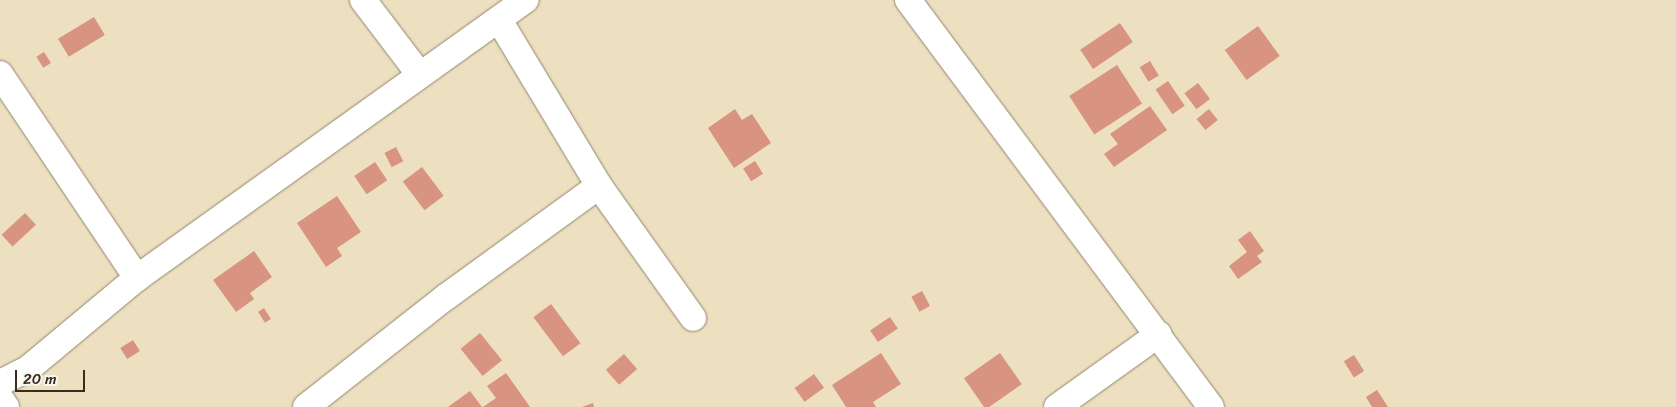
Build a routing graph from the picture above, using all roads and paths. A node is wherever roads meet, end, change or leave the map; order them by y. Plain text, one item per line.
1 (363, 0) edge
2 (526, 0) edge
3 (908, 0) edge
4 (499, 20) junction
5 (0, 74) edge
6 (420, 75) junction
7 (599, 186) junction
8 (137, 278) junction
9 (693, 318) dead end
10 (1159, 334) junction
11 (0, 383) edge
12 (0, 398) edge
13 (6, 407) edge
14 (306, 407) edge
15 (1057, 407) edge
16 (1210, 407) edge

1 - 6 street
2 - 4 street
3 - 10 street
4 - 6 street
4 - 7 street
5 - 8 street
6 - 8 street
7 - 9 street
7 - 14 street
8 - 11 street
10 - 15 street
10 - 16 street
12 - 13 street

